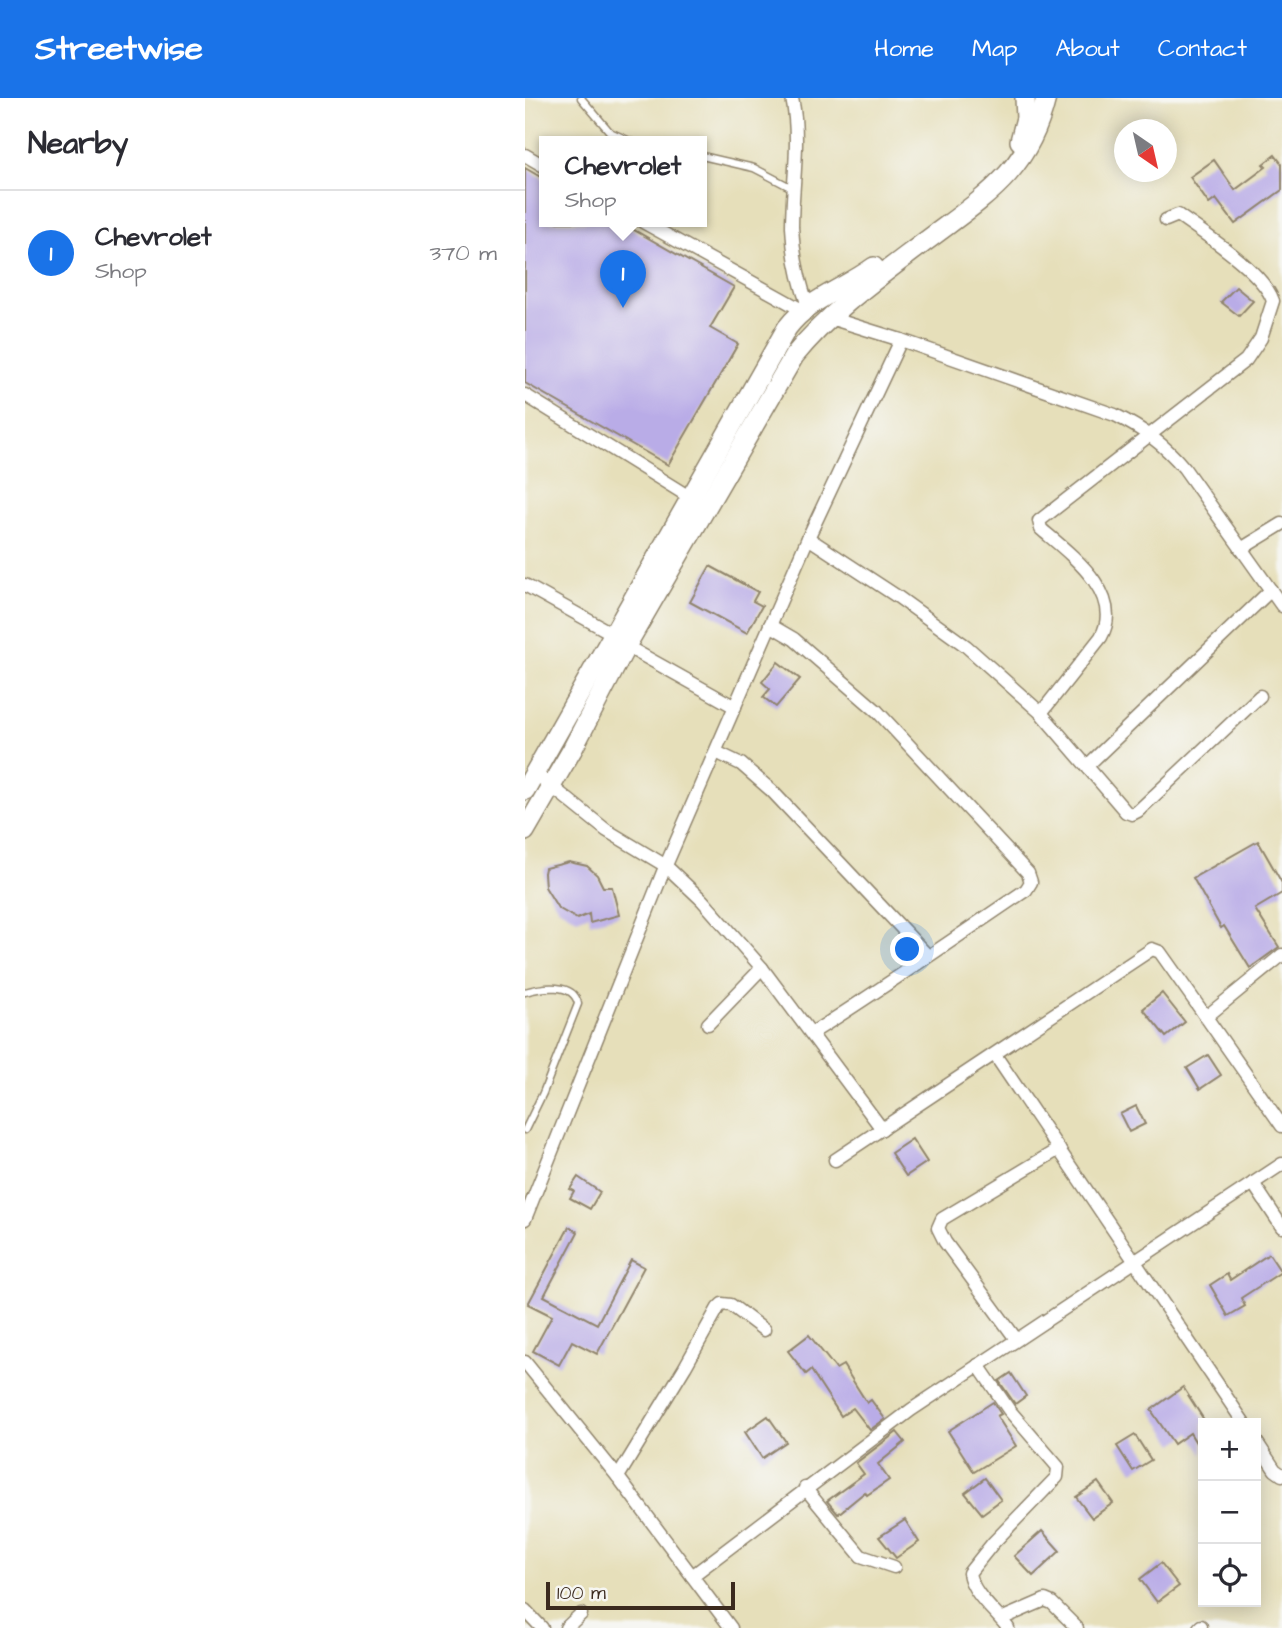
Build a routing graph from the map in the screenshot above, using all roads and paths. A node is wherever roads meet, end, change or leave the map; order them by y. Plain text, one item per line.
1 (581, 98) edge
2 (792, 98) edge
3 (1025, 98) edge
4 (1046, 98) edge
5 (619, 136) edge
6 (707, 157) edge
7 (794, 189) junction
8 (1166, 220) dead end
9 (652, 227) edge
10 (805, 308) junction
11 (830, 318) junction
12 (901, 340) junction
13 (525, 395) edge
14 (1151, 434) junction
15 (691, 498) junction
16 (1282, 524) edge
17 (808, 538) junction
18 (1241, 549) junction
19 (525, 585) edge
20 (1271, 590) junction
21 (1282, 606) edge
22 (770, 625) junction
23 (620, 640) junction
24 (1260, 696) dead end
25 (735, 707) junction
26 (1041, 713) junction
27 (716, 752) junction
28 (1087, 766) junction
29 (530, 782) edge
30 (552, 786) junction
31 (525, 831) edge
32 (666, 866) junction
33 (1282, 955) edge
34 (927, 956) junction
35 (762, 968) junction
36 (525, 992) edge
37 (1206, 1017) junction
38 (708, 1024) dead end
39 (813, 1033) junction
40 (995, 1055) junction
41 (1282, 1126) edge
42 (882, 1129) junction
43 (525, 1130) edge
44 (1059, 1149) junction
45 (835, 1160) dead end
46 (1282, 1164) edge
47 (1253, 1183) junction
48 (526, 1213) edge
49 (1282, 1227) edge
50 (1134, 1261) junction
51 (764, 1331) dead end
52 (1016, 1339) junction
53 (525, 1362) edge
54 (978, 1365) junction
55 (1241, 1418) edge
56 (1261, 1449) edge
57 (1282, 1475) edge
58 (618, 1478) junction
59 (805, 1488) junction
60 (894, 1567) dead end
61 (692, 1576) junction
62 (581, 1614) dead end
63 (527, 1616) edge
64 (1004, 1623) edge
65 (542, 1628) edge
66 (566, 1628) edge
67 (731, 1628) edge
68 (1077, 1628) edge

1 - 5 lane
2 - 7 street
3 - 10 highway
4 - 11 highway
6 - 7 lane
7 - 10 street
8 - 14 street
9 - 10 street
10 - 15 highway
11 - 12 street
11 - 23 highway
12 - 14 street
12 - 17 street
13 - 15 street
14 - 18 street
14 - 26 street
15 - 23 highway
16 - 18 street
17 - 22 street
17 - 26 street
18 - 20 street
19 - 23 street
20 - 21 street
20 - 28 street
22 - 25 street
22 - 34 street
23 - 25 street
23 - 29 highway
23 - 30 highway
24 - 28 street
25 - 27 street
26 - 28 street
27 - 32 street
27 - 34 street
29 - 30 street
30 - 31 highway
30 - 32 street
32 - 35 street
32 - 48 street
33 - 37 street
34 - 39 street
35 - 38 street
35 - 39 street
36 - 43 lane
37 - 40 street
37 - 41 street
39 - 42 street
40 - 42 street
40 - 44 street
42 - 45 street
44 - 50 street
44 - 52 street
46 - 47 street
47 - 49 street
47 - 50 street
50 - 52 street
50 - 55 street
51 - 58 street
52 - 54 street
53 - 58 street
54 - 59 street
54 - 64 street
56 - 57 street
58 - 61 street
59 - 60 street
59 - 61 street
61 - 67 street
62 - 66 street
63 - 65 street
64 - 68 street

